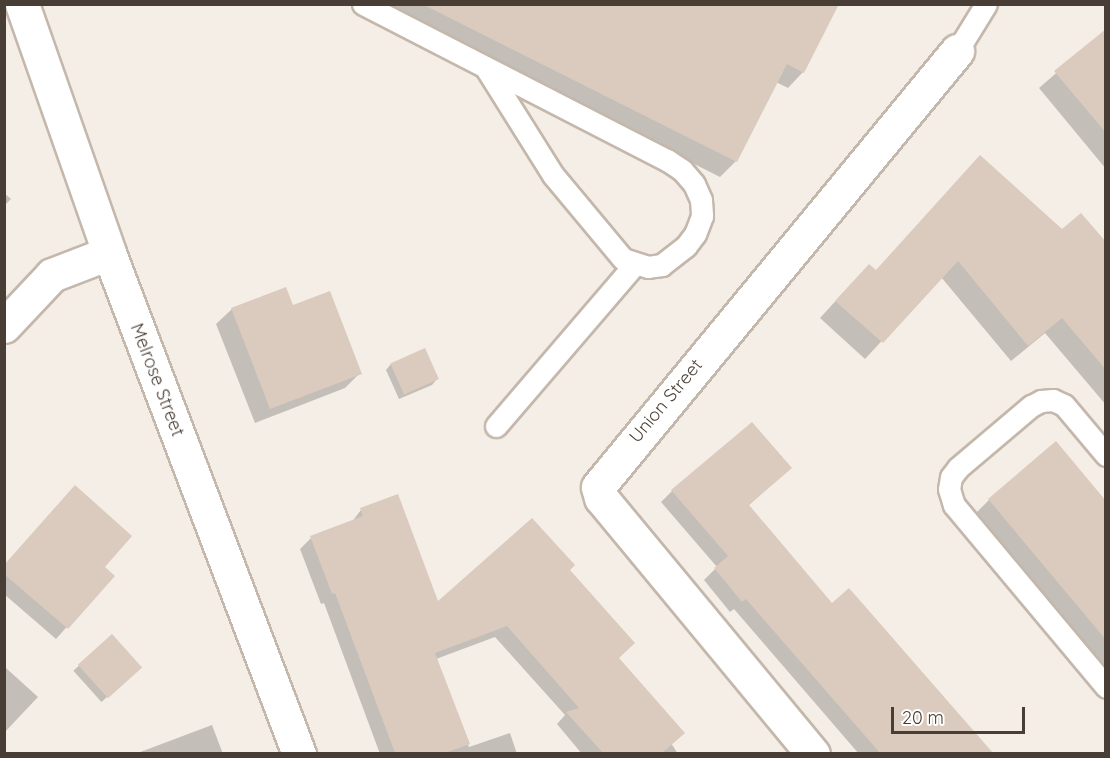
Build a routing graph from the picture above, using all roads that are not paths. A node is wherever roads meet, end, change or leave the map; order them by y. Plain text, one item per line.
1 (22, 4) edge
2 (363, 4) edge
3 (986, 4) edge
4 (957, 51) joint
5 (486, 68) junction
6 (109, 253) junction
7 (635, 264) junction
8 (4, 326) edge
9 (496, 426) dead end
10 (1106, 454) edge
11 (1106, 687) edge
12 (299, 753) edge
13 (813, 753) edge

1 - 6 street, Melrose Street
2 - 5 lane
3 - 4 lane
4 - 13 street, Union Street
5 - 7 lane
5 - 7 lane
6 - 8 street
6 - 12 street, Melrose Street
7 - 9 lane
10 - 11 lane

